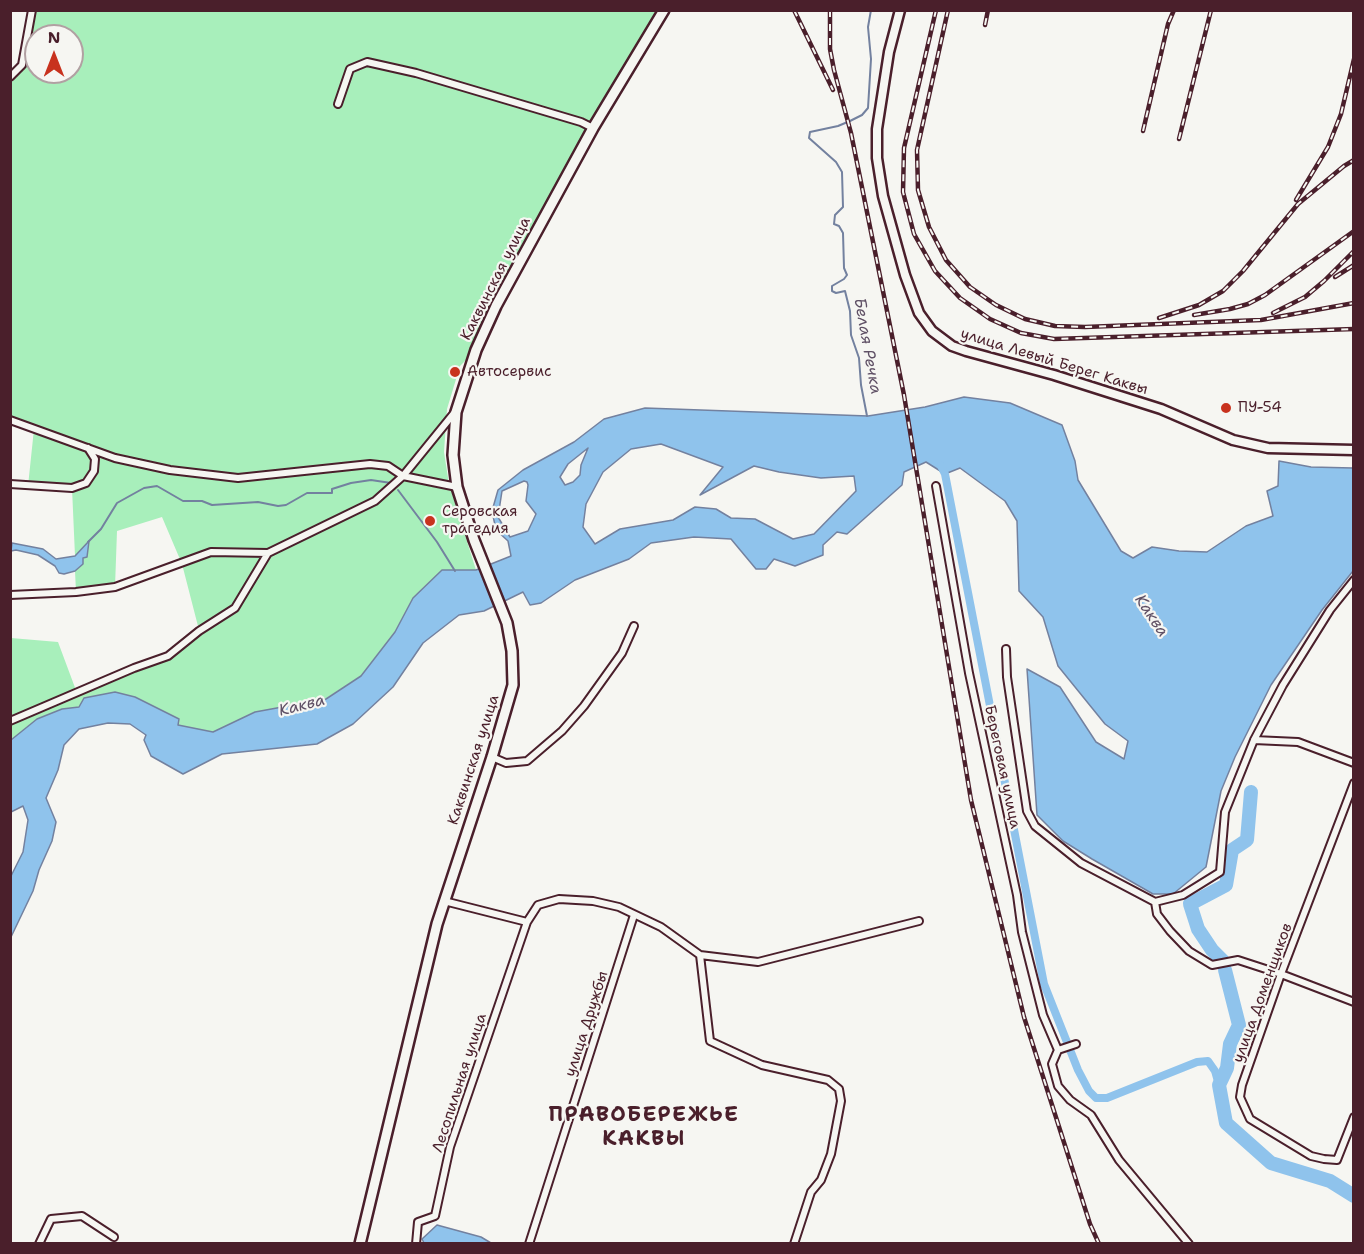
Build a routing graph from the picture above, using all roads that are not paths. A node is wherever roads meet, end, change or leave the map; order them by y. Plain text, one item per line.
1 (32, 10) edge
2 (664, 10) edge
3 (900, 10) edge
4 (10, 77) edge
5 (338, 104) dead end
6 (593, 128) junction
7 (456, 412) junction
8 (10, 420) edge
9 (88, 448) junction
10 (1353, 450) edge
11 (403, 476) junction
12 (10, 484) edge
13 (936, 486) dead end
14 (457, 487) junction
15 (268, 553) junction
16 (1353, 580) edge
17 (10, 595) edge
18 (634, 626) dead end
19 (1006, 649) dead end
20 (10, 721) edge
21 (1254, 740) junction
22 (492, 757) junction
23 (1353, 763) edge
24 (1353, 783) edge
25 (444, 901) junction
26 (1155, 902) junction
27 (634, 915) junction
28 (919, 921) dead end
29 (527, 922) junction
30 (700, 955) junction
31 (1281, 974) junction
32 (1353, 1002) edge
33 (1076, 1044) dead end
34 (1058, 1050) junction
35 (1353, 1117) edge
36 (114, 1237) dead end
37 (39, 1244) edge
38 (360, 1244) edge
39 (416, 1244) edge
40 (529, 1244) edge
41 (794, 1244) edge
42 (1189, 1244) edge

1 - 4 street
2 - 6 main road, Каквинская улица
3 - 10 main road, улица Левый Берег Каквы
5 - 6 street
6 - 7 main road, Каквинская улица
7 - 11 street
7 - 14 main road, Каквинская улица
8 - 9 street
9 - 11 street
9 - 12 street
11 - 14 street
11 - 15 street
13 - 34 street, Береговая улица
14 - 22 main road, Каквинская улица
15 - 17 street
15 - 20 street
16 - 21 street
18 - 22 street
19 - 26 street
21 - 23 street
21 - 26 street
22 - 25 main road, Каквинская улица
24 - 31 street, улица Доменщиков
25 - 29 street
25 - 38 main road, Каквинская улица
26 - 31 street
27 - 29 street
27 - 30 street
27 - 40 street, улица Дружбы
28 - 30 street
29 - 39 street, Лесопильная улица
30 - 41 street
31 - 32 street
31 - 35 street, улица Доменщиков
33 - 34 street
34 - 42 street
36 - 37 street

